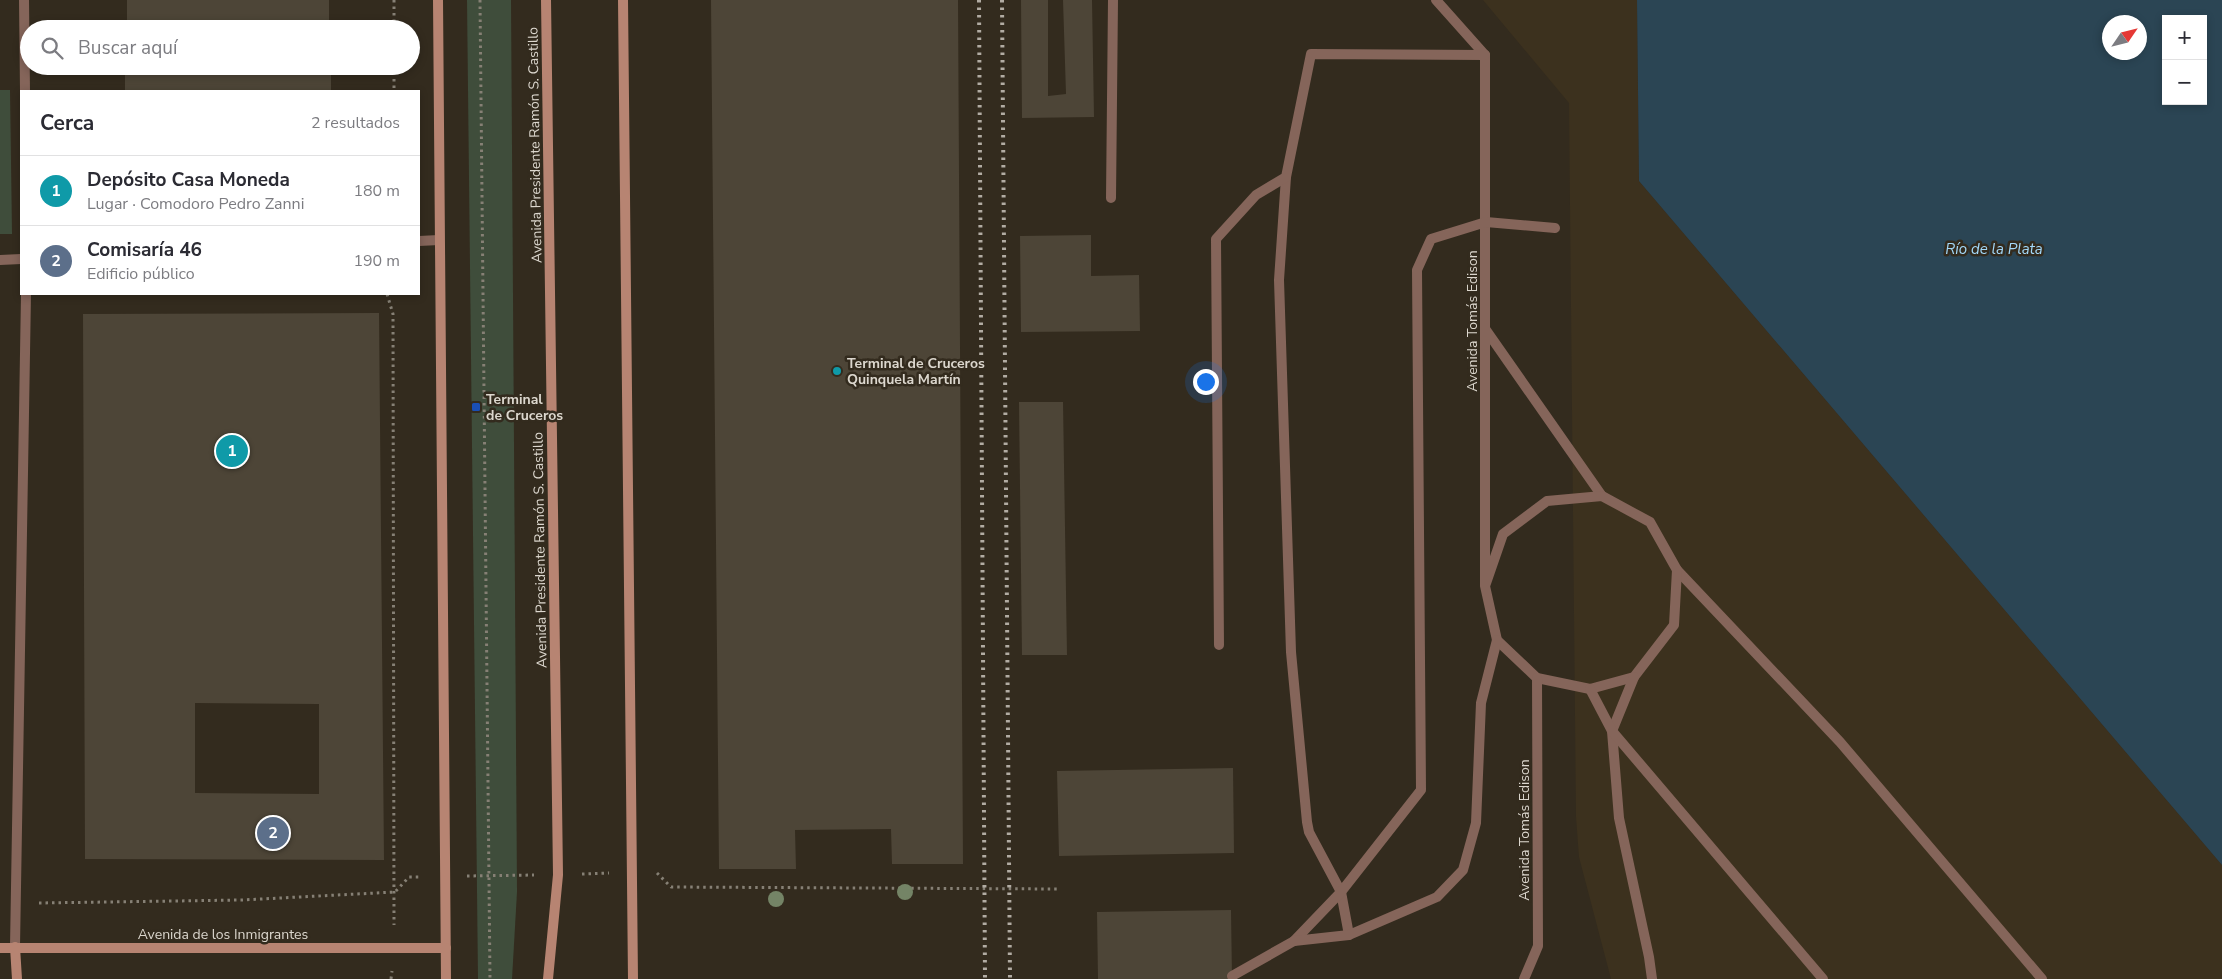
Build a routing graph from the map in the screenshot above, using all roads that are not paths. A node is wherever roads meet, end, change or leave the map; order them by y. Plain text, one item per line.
1 (24, 0) edge
2 (438, 0) edge
3 (546, 0) edge
4 (623, 0) edge
5 (1112, 0) edge
6 (1436, 0) edge
7 (24, 20) edge
8 (1485, 55) junction
9 (25, 75) edge
10 (25, 90) edge
11 (1286, 177) junction
12 (1111, 198) dead end
13 (1486, 222) junction
14 (1555, 228) dead end
15 (439, 240) junction
16 (420, 241) edge
17 (20, 259) edge
18 (0, 260) edge
19 (26, 295) edge
20 (1486, 330) junction
21 (1602, 496) junction
22 (1677, 570) junction
23 (1485, 586) junction
24 (1497, 640) junction
25 (1219, 645) dead end
26 (1634, 677) junction
27 (1537, 678) junction
28 (1590, 689) junction
29 (1612, 731) junction
30 (1342, 892) junction
31 (1349, 935) junction
32 (1294, 941) junction
33 (0, 948) edge
34 (15, 948) junction
35 (446, 948) junction
36 (1232, 976) dead end
37 (17, 979) edge
38 (446, 979) edge
39 (548, 979) edge
40 (633, 979) edge
41 (1524, 979) edge
42 (1652, 979) edge
43 (1823, 979) edge
44 (2042, 979) edge

1 - 7 street
2 - 15 main road
3 - 39 main road, Avenida Presidente Ramón S. Castillo
4 - 40 main road
5 - 12 street
6 - 8 street
8 - 11 street
8 - 13 street, Avenida Tomás Edison
9 - 10 street
11 - 25 street
11 - 30 street
13 - 14 street
13 - 20 street, Avenida Tomás Edison
13 - 30 street
15 - 16 street
15 - 35 main road
17 - 18 street
19 - 34 street
20 - 21 street
20 - 23 street, Avenida Tomás Edison
21 - 22 street
21 - 23 street
22 - 26 street
22 - 44 street
23 - 24 street, Avenida Tomás Edison
24 - 27 street
24 - 31 street
26 - 28 street
26 - 29 street
27 - 28 street
27 - 41 street, Avenida Tomás Edison
28 - 29 street
29 - 42 street
29 - 43 street
30 - 31 street
30 - 32 street
31 - 32 street
32 - 36 street
33 - 34 main road, Avenida de los Inmigrantes
34 - 35 main road, Avenida de los Inmigrantes
34 - 37 main road
35 - 38 main road

